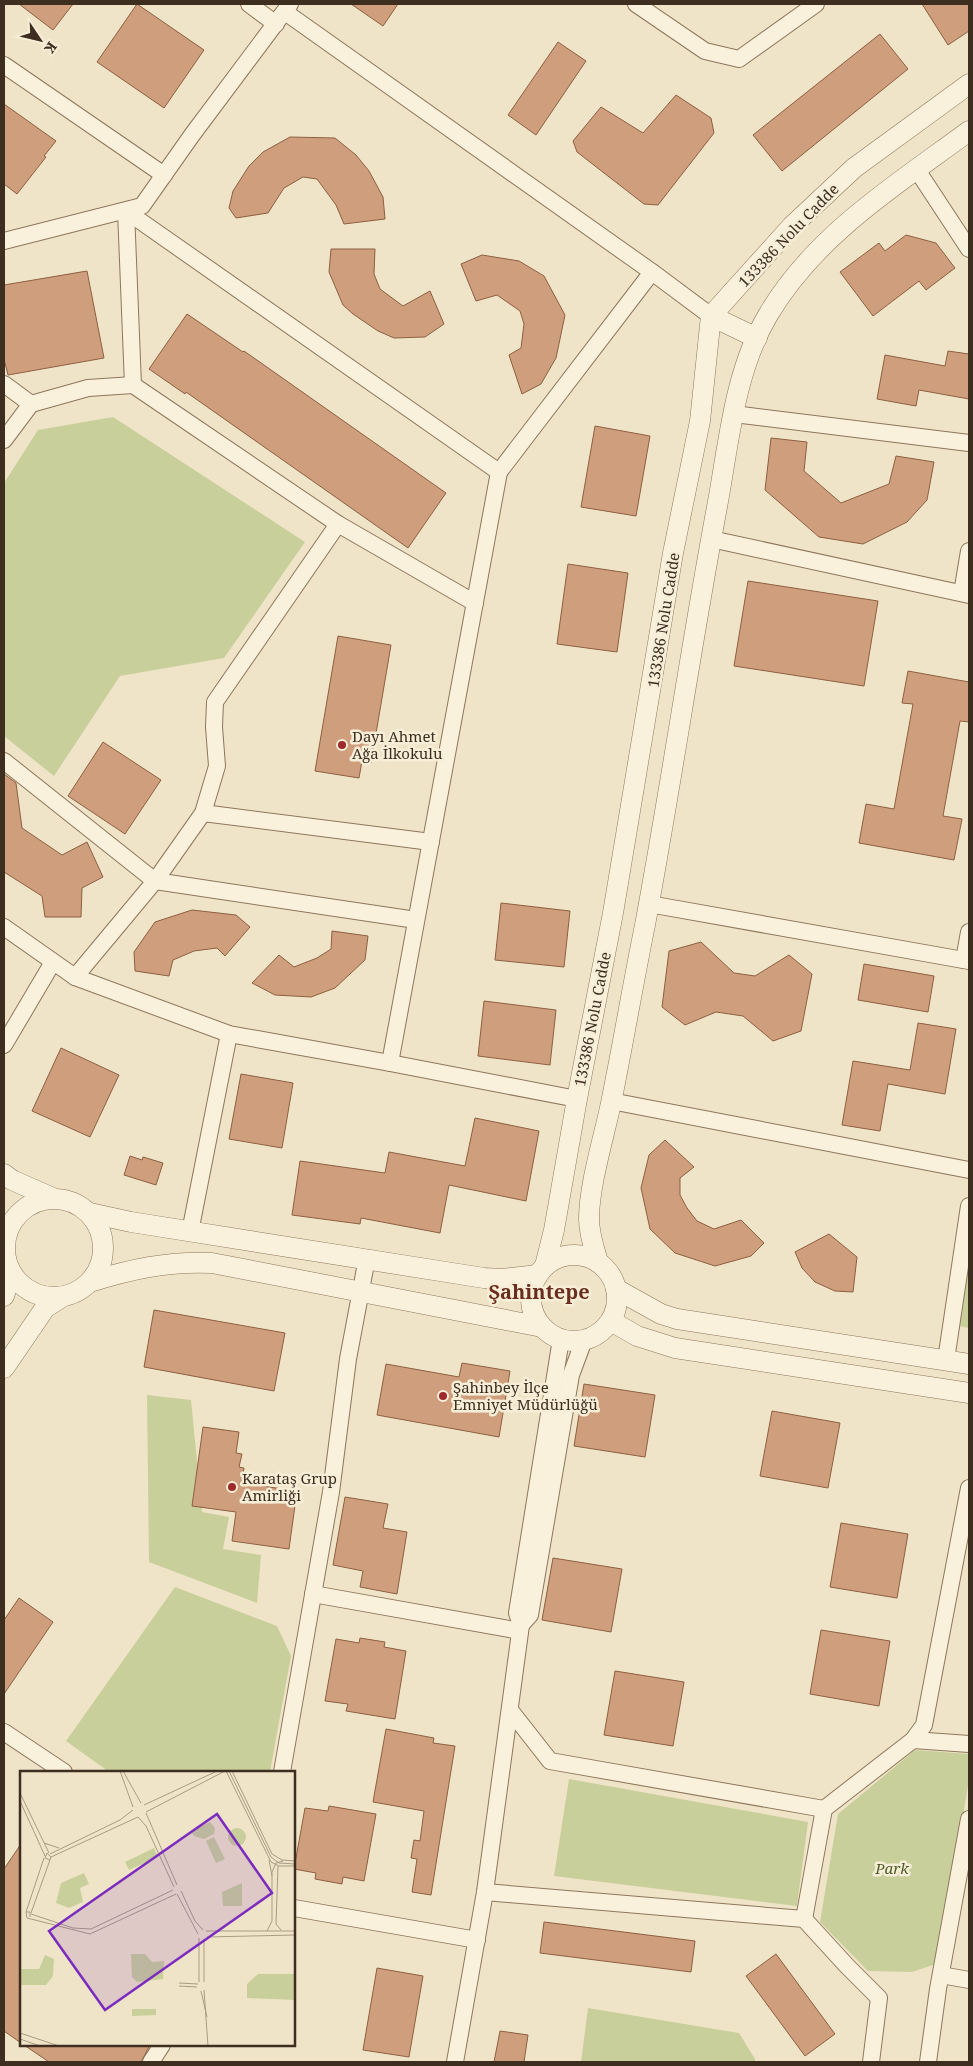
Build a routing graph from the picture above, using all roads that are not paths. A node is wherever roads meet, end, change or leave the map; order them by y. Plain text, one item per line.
1 (248, 4) edge
2 (636, 4) edge
3 (812, 5) edge
4 (284, 13) edge
5 (4, 65) edge
6 (969, 84) edge
7 (969, 131) edge
8 (916, 170) junction
9 (164, 175) junction
10 (126, 211) junction
11 (4, 241) edge
12 (969, 249) edge
13 (652, 272) junction
14 (711, 316) junction
15 (757, 338) junction
16 (4, 384) edge
17 (133, 386) junction
18 (31, 404) junction
19 (734, 414) junction
20 (4, 440) edge
21 (969, 443) edge
22 (499, 472) junction
23 (338, 524) junction
24 (711, 540) junction
25 (969, 551) edge
26 (966, 594) edge
27 (475, 604) junction
28 (4, 761) edge
29 (202, 813) junction
30 (431, 842) junction
31 (155, 881) junction
32 (648, 904) junction
33 (416, 920) junction
34 (4, 927) edge
35 (969, 932) edge
36 (967, 960) edge
37 (53, 962) junction
38 (75, 977) junction
39 (229, 1034) junction
40 (4, 1044) edge
41 (390, 1063) junction
42 (577, 1099) junction
43 (611, 1101) junction
44 (969, 1170) edge
45 (4, 1174) edge
46 (53, 1198) junction
47 (969, 1206) edge
48 (90, 1213) junction
49 (5, 1232) edge
50 (190, 1232) junction
51 (367, 1258) junction
52 (598, 1262) junction
53 (542, 1271) junction
54 (11, 1274) junction
55 (90, 1282) junction
56 (616, 1289) junction
57 (360, 1292) junction
58 (4, 1296) edge
59 (62, 1297) junction
60 (611, 1321) junction
61 (542, 1327) junction
62 (561, 1339) junction
63 (584, 1340) junction
64 (946, 1360) junction
65 (969, 1364) edge
66 (4, 1368) edge
67 (969, 1393) edge
68 (969, 1488) edge
69 (313, 1594) junction
70 (521, 1628) junction
71 (510, 1710) junction
72 (4, 1732) edge
73 (913, 1740) junction
74 (969, 1744) edge
75 (62, 1771) edge
76 (282, 1771) edge
77 (824, 1809) junction
78 (969, 1819) edge
79 (484, 1892) junction
80 (295, 1908) edge
81 (804, 1919) junction
82 (477, 1940) junction
83 (940, 1975) junction
84 (969, 1980) edge
85 (161, 2046) edge
86 (151, 2062) edge
87 (455, 2062) edge
88 (871, 2062) edge
89 (928, 2062) edge

1 - 4 street
2 - 3 street
4 - 9 street
4 - 13 street
5 - 9 street
6 - 14 street, 133386 Nolu Cadde
7 - 8 street
8 - 12 street
8 - 15 street
9 - 10 street
10 - 11 street
10 - 17 street
10 - 22 street
13 - 14 street
13 - 22 street
14 - 15 street
14 - 42 street, 133386 Nolu Cadde
15 - 19 street
16 - 18 street
17 - 18 street
17 - 23 street
18 - 20 street
19 - 21 street
19 - 24 street
22 - 27 street
23 - 27 street
23 - 29 street
24 - 26 street
24 - 32 street
25 - 26 street
27 - 30 street
28 - 31 street
29 - 30 street
29 - 31 street
30 - 33 street
31 - 33 street
31 - 38 street
32 - 36 street
32 - 43 street
33 - 41 street
34 - 37 street
35 - 36 street
37 - 38 street
37 - 40 street
38 - 39 street
39 - 41 street
39 - 50 street
41 - 42 street
42 - 53 street, 133386 Nolu Cadde
43 - 44 street
43 - 52 street
45 - 46 street
46 - 48 street
46 - 49 street
47 - 64 street
48 - 50 street
48 - 55 street
49 - 54 street
50 - 51 street
51 - 53 street
51 - 57 street
52 - 53 street
52 - 56 street
53 - 61 street
54 - 58 street
54 - 59 street
55 - 57 street
55 - 59 street
56 - 60 street
56 - 64 street
57 - 61 street
57 - 69 street
59 - 66 street
60 - 63 street
60 - 67 street
61 - 62 street
62 - 63 street
62 - 70 street
63 - 70 street
64 - 65 street
68 - 73 street
69 - 70 street
69 - 76 street
70 - 71 street
71 - 77 street
71 - 79 street
72 - 75 street
73 - 74 street
73 - 77 street
77 - 81 street
78 - 83 street
79 - 81 street
79 - 82 street
80 - 82 street
81 - 88 street
82 - 87 street
83 - 84 street
83 - 89 street
85 - 86 street

